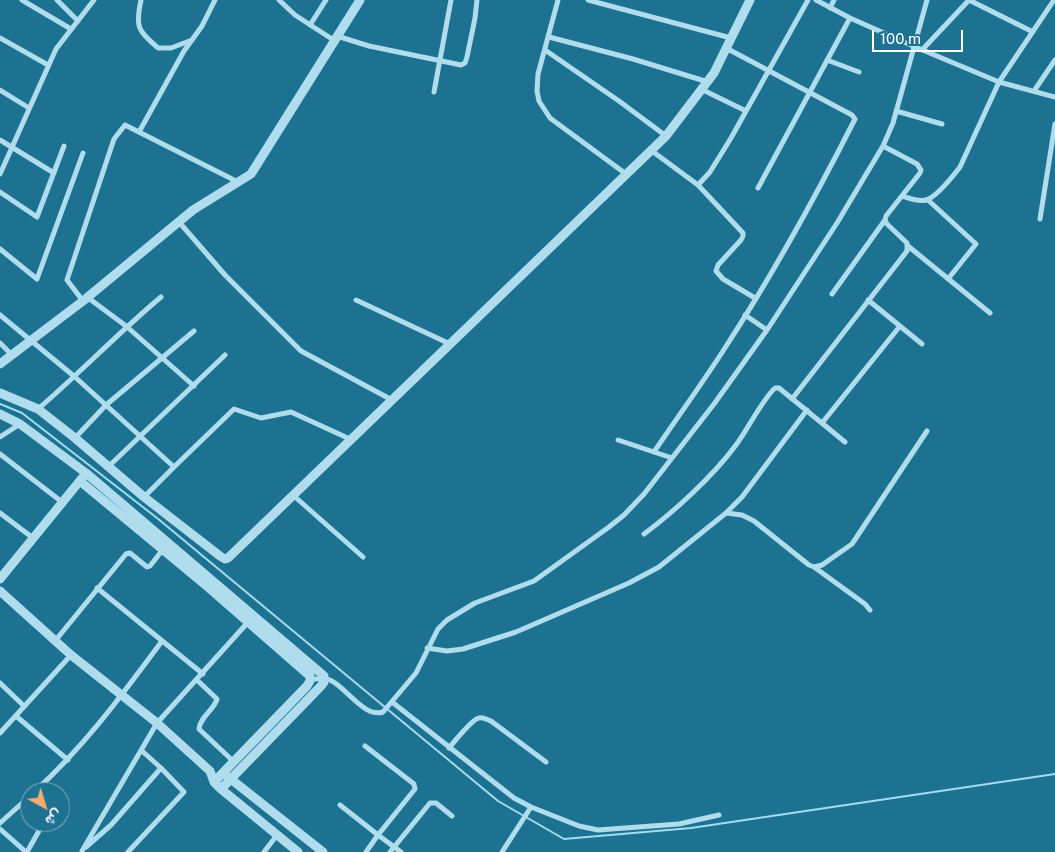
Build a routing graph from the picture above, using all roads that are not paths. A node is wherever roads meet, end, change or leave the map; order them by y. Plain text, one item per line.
1 (22, 0) edge
2 (57, 0) edge
3 (94, 0) edge
4 (141, 0) edge
5 (215, 0) edge
6 (279, 0) edge
7 (326, 0) edge
8 (360, 0) edge
9 (451, 0) edge
10 (477, 0) edge
11 (558, 0) edge
12 (588, 0) edge
13 (750, 0) edge
14 (808, 0) edge
15 (816, 0) edge
16 (834, 0) edge
17 (927, 0) edge
18 (969, 0) edge
19 (1054, 0) edge
20 (830, 8) junction
21 (850, 18) junction
22 (78, 21) junction
23 (310, 25) junction
24 (71, 29) junction
25 (1033, 32) junction
26 (549, 37) junction
27 (0, 38) edge
28 (731, 38) junction
29 (336, 39) junction
30 (192, 40) junction
31 (913, 46) junction
32 (726, 48) junction
33 (545, 50) junction
34 (922, 50) junction
35 (827, 60) junction
36 (1055, 60) edge
37 (440, 61) junction
38 (48, 65) junction
39 (768, 71) junction
40 (859, 72) dead end
41 (999, 82) junction
42 (705, 86) junction
43 (0, 90) edge
44 (1034, 91) junction
45 (434, 92) dead end
46 (810, 93) junction
47 (1055, 97) edge
48 (29, 108) junction
49 (896, 110) junction
50 (746, 111) junction
51 (942, 124) dead end
52 (1055, 124) edge
53 (139, 132) junction
54 (666, 136) junction
55 (0, 140) edge
56 (64, 146) dead end
57 (883, 146) junction
58 (11, 147) junction
59 (652, 151) junction
60 (83, 152) dead end
61 (54, 173) junction
62 (0, 174) edge
63 (626, 174) junction
64 (238, 182) junction
65 (698, 185) junction
66 (758, 188) dead end
67 (0, 192) edge
68 (902, 196) junction
69 (928, 200) junction
70 (1040, 219) dead end
71 (885, 220) junction
72 (179, 222) junction
73 (908, 246) junction
74 (0, 249) edge
75 (948, 278) junction
76 (832, 294) dead end
77 (161, 297) dead end
78 (756, 298) junction
79 (85, 299) junction
80 (356, 300) dead end
81 (868, 300) junction
82 (990, 313) dead end
83 (0, 315) edge
84 (745, 315) junction
85 (126, 326) junction
86 (900, 326) junction
87 (767, 330) junction
88 (194, 331) dead end
89 (30, 341) junction
90 (0, 344) edge
91 (450, 344) junction
92 (922, 344) dead end
93 (12, 355) junction
94 (225, 355) dead end
95 (164, 357) junction
96 (0, 364) edge
97 (75, 377) junction
98 (194, 386) junction
99 (0, 393) edge
100 (792, 399) junction
101 (392, 400) junction
102 (106, 405) junction
103 (38, 409) junction
104 (806, 410) junction
105 (0, 414) edge
106 (822, 423) junction
107 (20, 424) junction
108 (927, 431) dead end
109 (141, 435) junction
110 (0, 437) edge
111 (75, 438) junction
112 (352, 440) junction
113 (618, 440) dead end
114 (845, 442) dead end
115 (654, 452) junction
116 (0, 454) edge
117 (672, 458) junction
118 (108, 467) junction
119 (174, 467) junction
120 (83, 477) junction
121 (294, 496) junction
122 (144, 497) junction
123 (62, 502) junction
124 (0, 513) edge
125 (726, 513) junction
126 (644, 534) dead end
127 (33, 538) junction
128 (165, 546) junction
129 (363, 557) dead end
130 (814, 567) junction
131 (0, 579) edge
132 (97, 588) junction
133 (0, 591) edge
134 (870, 610) dead end
135 (251, 618) junction
136 (55, 640) junction
137 (162, 641) junction
138 (427, 648) junction
139 (71, 654) junction
140 (203, 674) junction
141 (311, 679) junction
142 (324, 679) junction
143 (197, 680) junction
144 (0, 683) edge
145 (122, 695) junction
146 (24, 706) junction
147 (389, 707) junction
148 (16, 716) junction
149 (158, 723) junction
150 (0, 733) edge
151 (365, 746) dead end
152 (449, 748) junction
153 (142, 751) junction
154 (68, 760) junction
155 (233, 761) junction
156 (546, 762) dead end
157 (161, 768) junction
158 (210, 771) junction
159 (222, 772) junction
160 (230, 779) junction
161 (47, 782) edge
162 (214, 782) junction
163 (221, 789) junction
164 (340, 804) dead end
165 (20, 805) edge
166 (531, 807) junction
167 (719, 815) dead end
168 (452, 816) dead end
169 (0, 822) edge
170 (0, 830) edge
171 (38, 832) edge
172 (277, 835) junction
173 (378, 835) junction
174 (394, 846) junction
175 (26, 852) edge
176 (81, 852) edge
177 (128, 852) edge
178 (264, 852) edge
179 (298, 852) edge
180 (323, 852) edge
181 (366, 852) edge
182 (390, 852) edge
183 (401, 852) edge
184 (502, 852) edge

1 - 24 street
2 - 22 street
3 - 22 street
4 - 30 street
5 - 30 street
6 - 23 street
7 - 23 street
8 - 29 street
9 - 37 street
10 - 37 street
11 - 26 street
12 - 28 street
13 - 28 street
14 - 39 street
15 - 20 street
16 - 20 street
17 - 31 street
18 - 25 street
18 - 34 street
19 - 25 street
20 - 21 street
21 - 31 street
21 - 35 street
22 - 24 street
23 - 29 street
24 - 38 street
25 - 41 street
26 - 33 street
26 - 42 street
27 - 38 street
28 - 32 street
29 - 37 street
29 - 64 street
30 - 53 street
31 - 34 street
31 - 49 street
32 - 39 street
32 - 42 street
33 - 54 street
33 - 63 street
34 - 41 street
35 - 40 street
35 - 46 street
36 - 44 street
37 - 45 street
38 - 48 street
39 - 46 street
39 - 50 street
41 - 44 street
41 - 69 street
42 - 50 street
42 - 54 street
43 - 48 street
44 - 47 street
46 - 66 street
46 - 78 street
48 - 58 street
49 - 51 street
49 - 57 street
50 - 65 street
52 - 70 street
53 - 64 street
53 - 79 street
54 - 59 street
55 - 58 street
56 - 61 street
57 - 68 street
57 - 87 street
58 - 61 street
58 - 62 street
59 - 63 street
59 - 65 street
60 - 74 street
61 - 67 street
63 - 91 street
64 - 72 street
65 - 78 street
68 - 69 street
68 - 71 street
69 - 75 street
71 - 73 street
71 - 76 street
72 - 79 street
72 - 101 street
73 - 75 street
73 - 81 street
75 - 82 street
77 - 85 street
78 - 84 street
79 - 85 street
79 - 89 street
80 - 91 street
81 - 86 street
81 - 100 street
83 - 89 street
84 - 87 street
84 - 115 street
85 - 95 street
85 - 97 street
86 - 92 street
86 - 106 street
87 - 117 street
88 - 95 street
89 - 93 street
89 - 97 street
90 - 93 street
91 - 101 street
93 - 96 street
94 - 98 street
95 - 98 street
95 - 102 street
97 - 102 street
97 - 103 street
98 - 109 street
99 - 103 street
100 - 104 street
100 - 126 street
101 - 112 street
102 - 109 street
102 - 111 street
103 - 111 street
104 - 106 street
104 - 125 street
105 - 107 street
106 - 114 street
107 - 110 street
107 - 120 street
108 - 130 street
109 - 118 street
109 - 119 street
111 - 118 street
112 - 119 street
112 - 121 street
113 - 115 street
115 - 117 street
116 - 123 street
117 - 138 street
118 - 122 street
119 - 122 street
120 - 123 street
120 - 128 street
121 - 122 street
121 - 129 street
123 - 127 street
124 - 127 street
125 - 130 street
125 - 138 street
127 - 131 street
128 - 132 street
128 - 135 street
130 - 134 street
132 - 136 street
132 - 137 street
133 - 136 street
135 - 140 street
135 - 141 street
135 - 142 street
136 - 139 street
137 - 140 street
137 - 145 street
138 - 147 street
139 - 145 street
139 - 146 street
140 - 143 street
141 - 142 street
141 - 155 street
142 - 147 street
142 - 160 street
143 - 149 street
143 - 155 street
144 - 146 street
145 - 149 street
145 - 154 street
146 - 148 street
147 - 152 street
148 - 150 street
148 - 154 street
149 - 153 street
149 - 158 street
151 - 173 street
152 - 156 street
152 - 166 street
153 - 157 street
153 - 176 street
154 - 161 street
155 - 159 street
157 - 176 street
157 - 177 street
158 - 159 street
158 - 162 street
159 - 160 street
159 - 162 street
160 - 163 street
160 - 180 street
162 - 163 street
163 - 172 street
164 - 173 street
165 - 169 street
166 - 167 street
166 - 184 street
168 - 174 street
170 - 175 street
171 - 175 street
172 - 178 street
172 - 179 street
173 - 174 street
173 - 181 street
174 - 182 street
174 - 183 street

